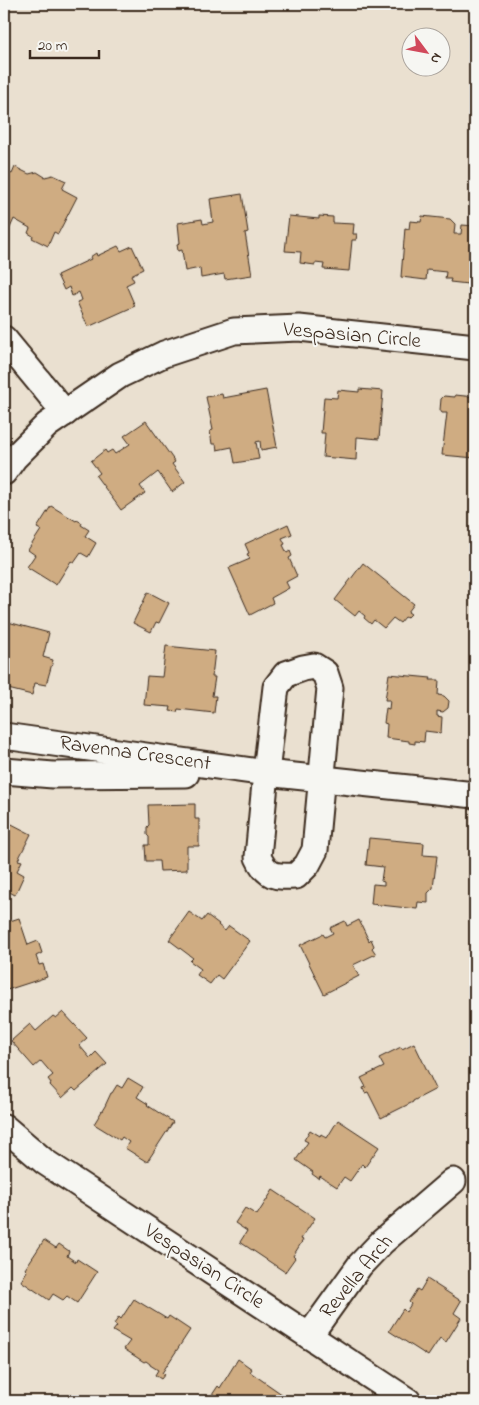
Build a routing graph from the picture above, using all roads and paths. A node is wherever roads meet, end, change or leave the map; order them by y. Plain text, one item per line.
1 (4, 339) edge
2 (475, 347) edge
3 (65, 413) junction
4 (4, 472) edge
5 (4, 736) edge
6 (4, 771) edge
7 (266, 773) junction
8 (321, 779) junction
9 (475, 795) edge
10 (4, 1127) edge
11 (453, 1181) dead end
12 (309, 1336) junction
13 (408, 1401) edge

1 - 3 street
2 - 3 street, Vespasian Circle
3 - 4 street, Vespasian Circle
5 - 7 street, Ravenna Crescent
6 - 7 street, Ravenna Crescent
7 - 8 street, Ravenna Crescent
7 - 8 street
7 - 8 street
8 - 9 street, Ravenna Crescent
10 - 12 street, Vespasian Circle
11 - 12 street, Revella Arch
12 - 13 street, Vespasian Circle

